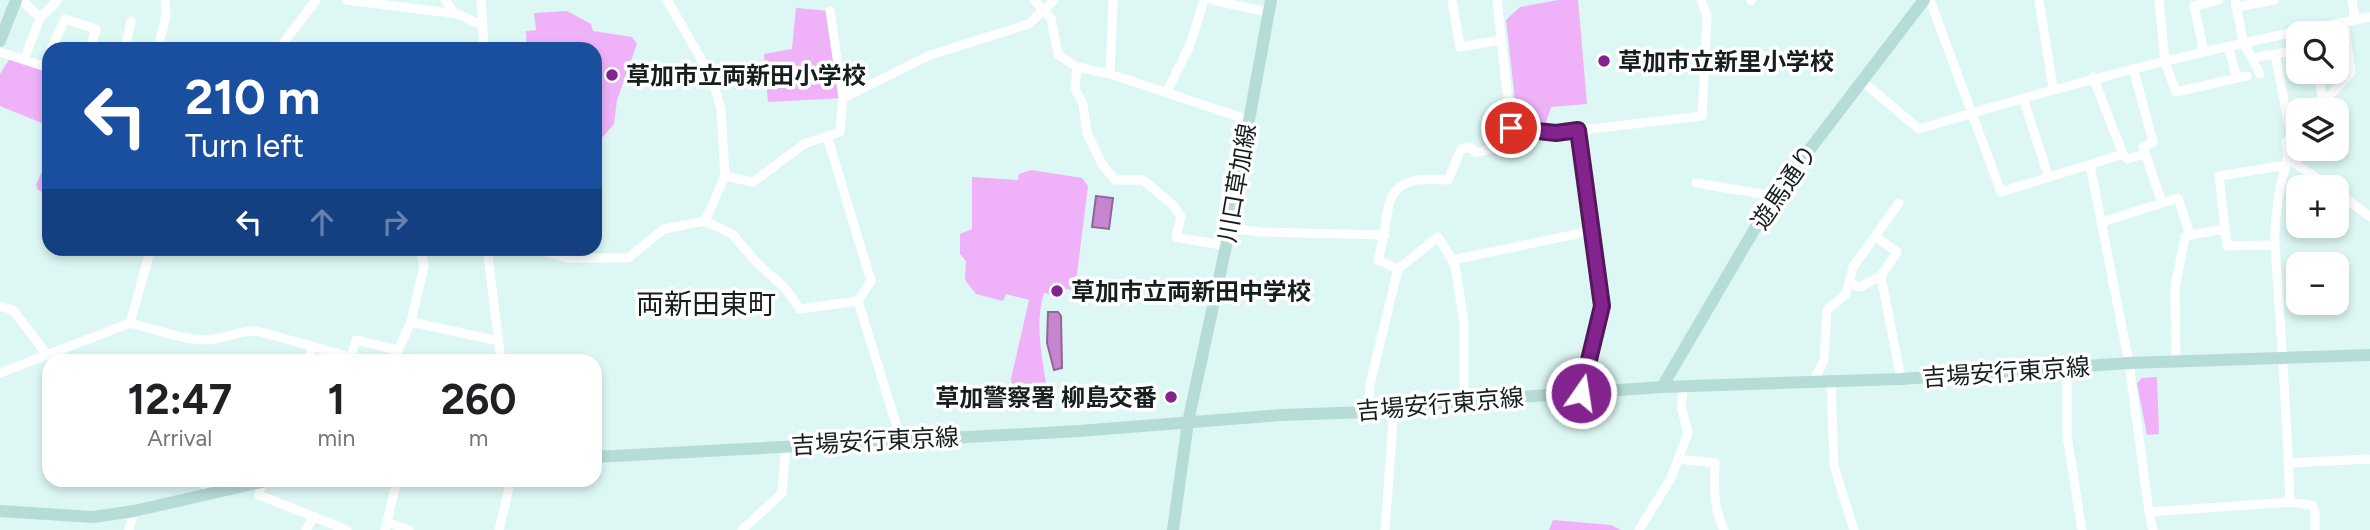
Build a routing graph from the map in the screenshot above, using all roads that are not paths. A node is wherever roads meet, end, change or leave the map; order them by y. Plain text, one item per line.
1 (16, 0) edge
2 (22, 0) edge
3 (58, 0) edge
4 (165, 0) edge
5 (316, 0) edge
6 (346, 0) edge
7 (445, 0) edge
8 (481, 0) edge
9 (667, 0) edge
10 (1034, 0) edge
11 (1054, 0) edge
12 (1113, 0) edge
13 (1452, 0) edge
14 (1497, 0) edge
15 (1701, 0) edge
16 (1927, 0) edge
17 (2039, 0) edge
18 (2160, 0) edge
19 (2219, 0) edge
20 (2274, 0) edge
21 (2352, 0) edge
22 (1203, 1) edge
23 (385, 2) edge
24 (2235, 4) edge
25 (1270, 6) edge
26 (1045, 9) junction
27 (830, 11) dead end
28 (455, 14) junction
29 (2370, 17) edge
30 (40, 18) junction
31 (2355, 20) junction
32 (131, 21) dead end
33 (2349, 21) edge
34 (483, 26) junction
35 (2286, 35) edge
36 (1500, 40) junction
37 (0, 41) edge
38 (54, 42) edge
39 (92, 42) edge
40 (126, 42) edge
41 (160, 42) edge
42 (284, 42) edge
43 (484, 42) edge
44 (2243, 42) junction
45 (2228, 46) junction
46 (0, 52) edge
47 (2203, 52) junction
48 (2286, 52) edge
49 (2275, 54) junction
50 (2252, 58) junction
51 (2349, 58) edge
52 (24, 60) junction
53 (2165, 62) junction
54 (42, 66) edge
55 (1077, 66) junction
56 (2133, 68) junction
57 (1110, 74) junction
58 (2260, 74) dead end
59 (2349, 75) edge
60 (2248, 76) dead end
61 (2094, 77) junction
62 (2237, 78) junction
63 (1863, 82) junction
64 (2340, 84) edge
65 (2053, 88) junction
66 (1166, 93) junction
67 (843, 98) junction
68 (2023, 98) junction
69 (2327, 98) edge
70 (2286, 100) edge
71 (1972, 113) junction
72 (1249, 120) junction
73 (1511, 128) junction
74 (1578, 130) junction
75 (827, 136) junction
76 (2123, 154) junction
77 (2145, 154) junction
78 (2287, 162) junction
79 (2090, 165) junction
80 (2309, 175) edge
81 (725, 176) junction
82 (2049, 178) junction
83 (1696, 183) dead end
84 (1774, 196) junction
85 (2349, 201) edge
86 (2162, 202) junction
87 (1899, 203) dead end
88 (2370, 217) edge
89 (705, 221) junction
90 (2102, 222) junction
91 (1229, 228) junction
92 (2225, 229) junction
93 (1591, 232) junction
94 (1385, 235) junction
95 (2190, 235) junction
96 (1876, 237) junction
97 (1226, 246) junction
98 (2275, 246) junction
99 (149, 256) edge
100 (422, 256) edge
101 (488, 256) edge
102 (560, 256) edge
103 (1452, 260) junction
104 (1398, 269) junction
105 (1881, 276) junction
106 (1849, 284) junction
107 (858, 301) junction
108 (0, 306) edge
109 (130, 323) junction
110 (411, 323) junction
111 (499, 341) junction
112 (312, 348) junction
113 (44, 354) edge
114 (59, 354) edge
115 (310, 354) edge
116 (338, 354) edge
117 (352, 354) edge
118 (500, 354) edge
119 (2370, 355) edge
120 (2284, 357) junction
121 (42, 360) edge
122 (2176, 360) junction
123 (2129, 363) junction
124 (2067, 367) junction
125 (0, 373) edge
126 (1901, 379) junction
127 (1814, 381) junction
128 (1831, 381) junction
129 (1684, 386) junction
130 (1662, 387) junction
131 (1581, 393) junction
132 (1464, 401) junction
133 (1394, 407) junction
134 (1368, 412) junction
135 (1188, 422) junction
136 (901, 440) junction
137 (786, 446) junction
138 (602, 457) edge
139 (1679, 459) junction
140 (2370, 459) edge
141 (2288, 464) junction
142 (209, 487) edge
143 (230, 487) edge
144 (263, 487) edge
145 (395, 487) edge
146 (509, 487) edge
147 (215, 490) junction
148 (2290, 502) junction
149 (0, 511) edge
150 (134, 511) junction
151 (2149, 512) junction
152 (314, 516) junction
153 (386, 526) edge
154 (129, 530) edge
155 (306, 530) edge
156 (347, 530) edge
157 (409, 530) edge
158 (499, 530) edge
159 (742, 530) edge
160 (1173, 530) edge
161 (1385, 530) edge
162 (1639, 530) edge
163 (1724, 530) edge
164 (1854, 530) edge
165 (2082, 530) edge
166 (2153, 530) edge
167 (2315, 530) edge

1 - 37 main road
2 - 30 street
3 - 30 street
4 - 41 street
5 - 42 street
6 - 23 street
7 - 28 street
8 - 34 street
9 - 81 street
10 - 26 street
11 - 26 street
12 - 57 street
13 - 36 street
14 - 36 street
15 - 74 street
16 - 63 main road, 遊馬通り
16 - 71 street
17 - 65 street
18 - 53 street
19 - 47 street
20 - 24 street
21 - 31 street
22 - 25 street
22 - 66 street
23 - 28 street
24 - 44 street
25 - 72 main road, 川口草加線
26 - 55 street
26 - 67 street
27 - 67 street
28 - 34 street
29 - 31 street
30 - 52 street
31 - 33 street
32 - 40 street
34 - 43 street
35 - 44 street
36 - 73 street
38 - 39 street
44 - 45 street
44 - 50 street
45 - 47 street
45 - 62 street
46 - 52 street
47 - 53 street
48 - 49 street
49 - 50 street
49 - 70 street
50 - 58 street
51 - 59 street
52 - 54 street
53 - 56 street
53 - 62 street
55 - 57 street
55 - 97 street
56 - 61 street
56 - 77 street
57 - 66 street
60 - 62 street
61 - 65 street
61 - 76 street
63 - 71 street
63 - 84 main road, 遊馬通り
64 - 69 street
65 - 68 street
66 - 72 street
67 - 75 street
68 - 71 street
68 - 82 street
71 - 82 street
72 - 91 main road, 川口草加線
73 - 74 street
73 - 94 street
74 - 93 street
75 - 81 street
75 - 107 street
76 - 77 street
76 - 79 street
77 - 86 street
78 - 80 street
78 - 92 street
78 - 98 street
79 - 82 street
79 - 90 street
81 - 89 street
83 - 84 street
84 - 130 main road, 遊馬通り
85 - 88 street
86 - 90 street
86 - 95 street
87 - 96 street
89 - 102 street
89 - 107 street
90 - 123 street
91 - 94 street
91 - 97 main road, 川口草加線
92 - 95 street
92 - 98 street
93 - 103 street
93 - 131 street
94 - 104 street
95 - 122 street
96 - 105 street
96 - 106 street
97 - 135 main road, 川口草加線
98 - 120 street
99 - 109 street
100 - 110 street
101 - 111 street
103 - 104 street
103 - 132 street
104 - 134 street
105 - 106 street
105 - 126 street
106 - 127 street
107 - 136 street
108 - 113 street
109 - 112 street
109 - 114 street
110 - 111 street
110 - 117 street
111 - 118 street
112 - 115 street
112 - 116 street
119 - 120 main road, 吉場安行東京線
120 - 122 main road, 吉場安行東京線
120 - 141 street
121 - 125 street
122 - 123 main road, 吉場安行東京線
123 - 124 main road, 吉場安行東京線
123 - 151 street
124 - 126 main road, 吉場安行東京線
124 - 165 street
126 - 128 main road, 吉場安行東京線
127 - 128 main road, 吉場安行東京線
127 - 129 main road, 吉場安行東京線
128 - 164 street
129 - 130 main road, 吉場安行東京線
129 - 139 street
130 - 131 main road, 吉場安行東京線
131 - 132 main road, 吉場安行東京線
132 - 133 main road, 吉場安行東京線
133 - 134 main road, 吉場安行東京線
133 - 161 street
134 - 135 main road, 吉場安行東京線
135 - 136 main road, 吉場安行東京線
135 - 160 main road, 川口草加線
136 - 137 main road, 吉場安行東京線
137 - 138 main road, 吉場安行東京線
137 - 159 street
139 - 162 street
139 - 163 street
140 - 141 street
141 - 148 street
142 - 147 street
143 - 147 main road
144 - 152 street
145 - 153 street
146 - 158 street
147 - 150 main road
148 - 151 street
148 - 167 street
149 - 150 main road
150 - 154 street
151 - 166 street
152 - 155 street
152 - 156 street
153 - 157 street

